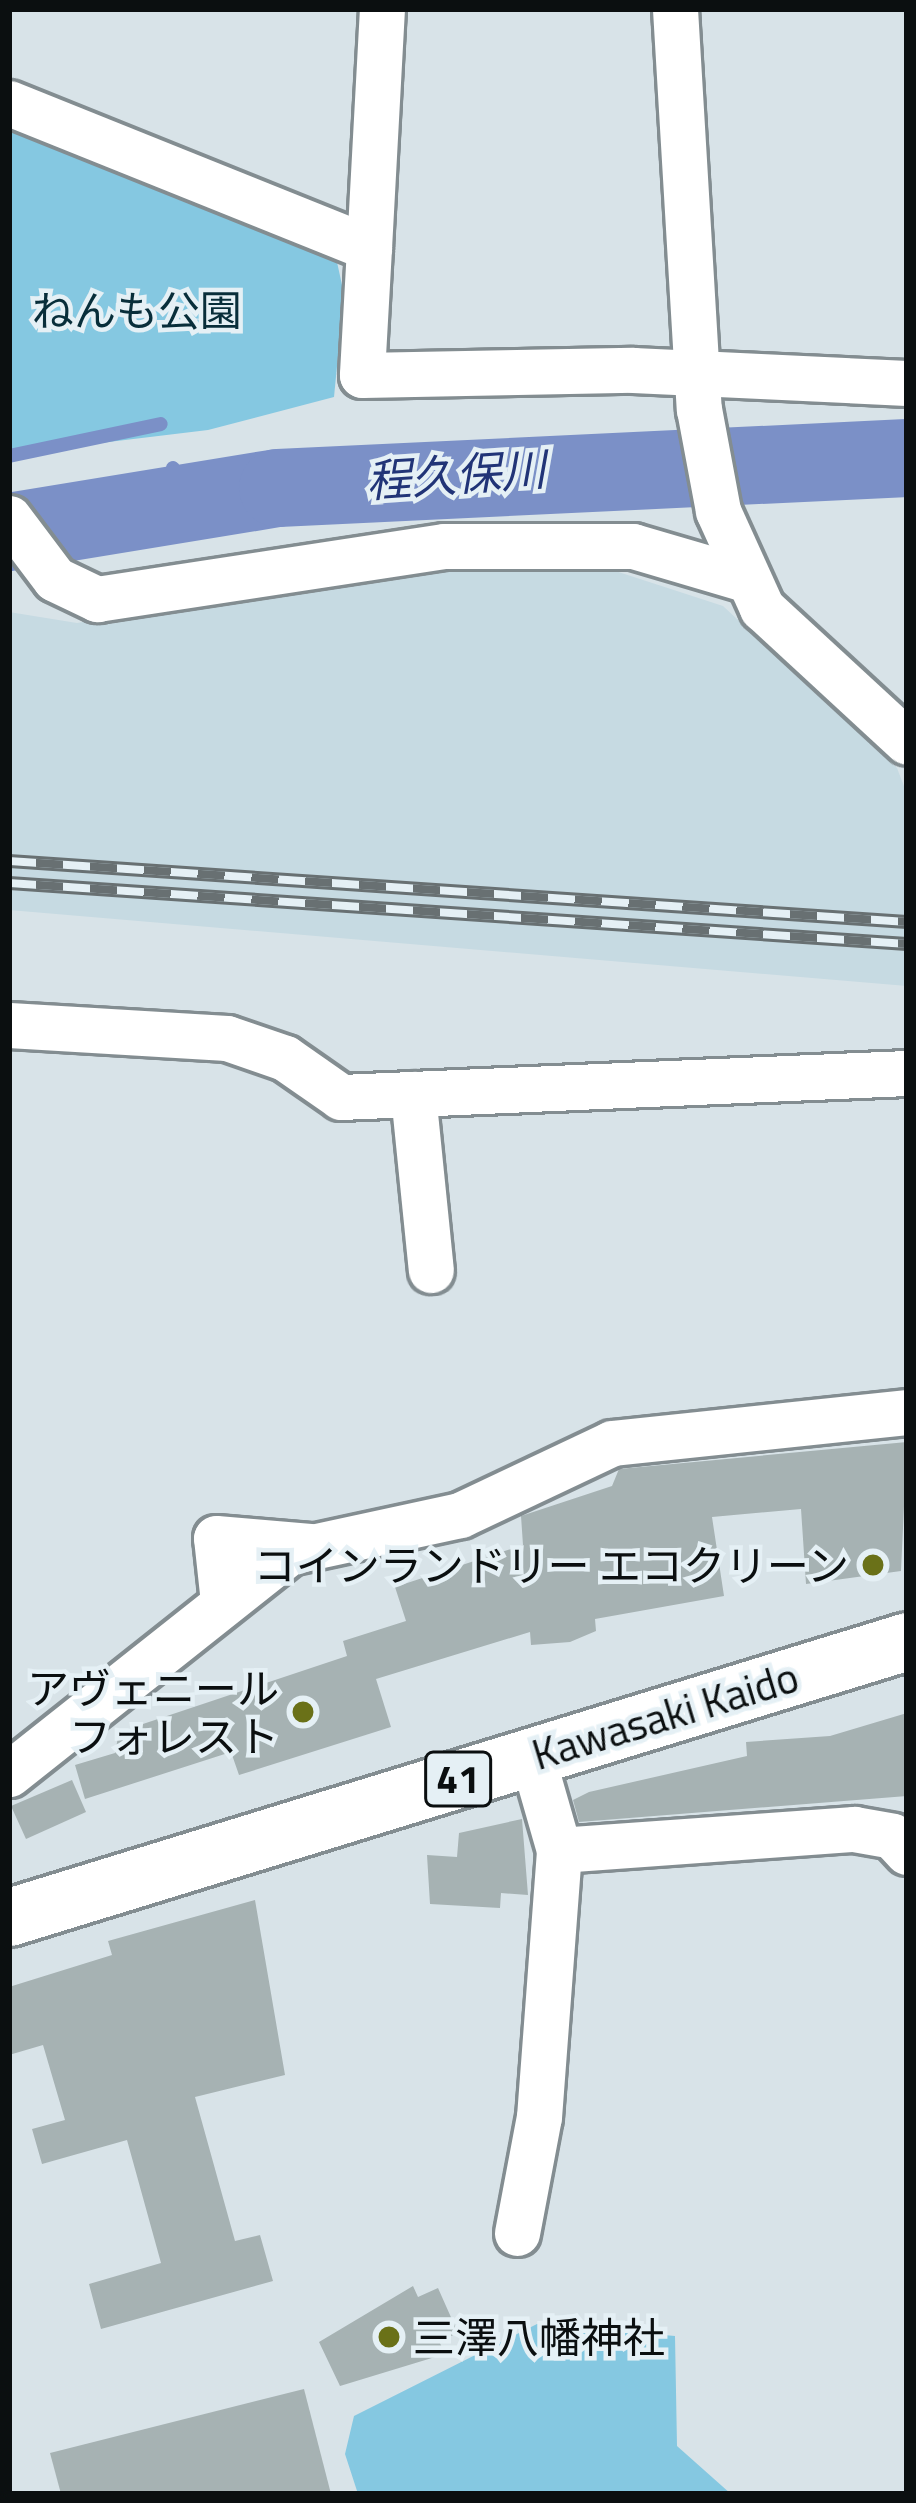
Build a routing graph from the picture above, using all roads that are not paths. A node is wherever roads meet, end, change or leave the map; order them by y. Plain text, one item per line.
1 (382, 9) edge
2 (675, 9) edge
3 (9, 103) edge
4 (369, 248) junction
5 (699, 372) junction
6 (907, 383) edge
7 (9, 518) edge
8 (742, 578) junction
9 (907, 742) edge
10 (9, 1025) edge
11 (907, 1072) edge
12 (413, 1094) junction
13 (431, 1270) dead end
14 (907, 1412) edge
15 (907, 1641) edge
16 (532, 1756) junction
17 (9, 1774) edge
18 (559, 1850) junction
19 (907, 1852) edge
20 (9, 1917) edge
21 (517, 2233) dead end

1 - 4 street
2 - 5 street
3 - 4 street
4 - 5 street
5 - 6 street
5 - 8 street
7 - 8 street
8 - 9 street
10 - 12 street
11 - 12 street
12 - 13 street
14 - 17 street
15 - 16 main road, Kawasaki Kaido / 41
16 - 18 street
16 - 20 main road, Kawasaki Kaido / 41
18 - 19 street
18 - 21 street

